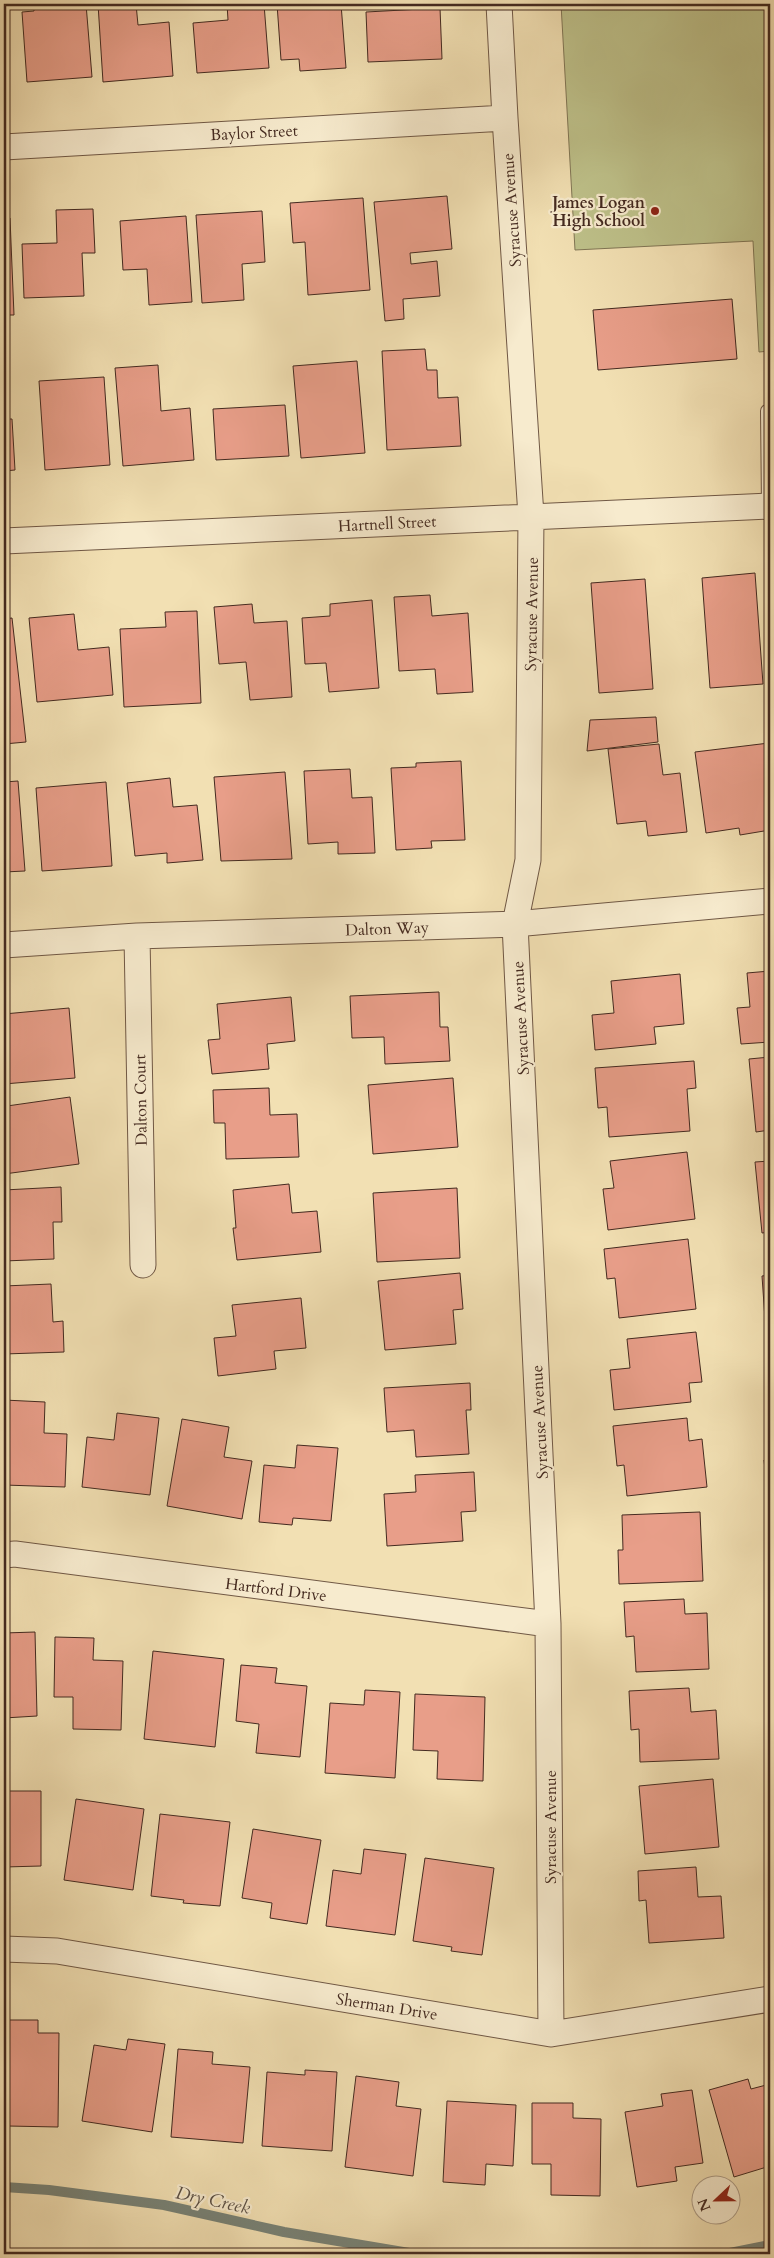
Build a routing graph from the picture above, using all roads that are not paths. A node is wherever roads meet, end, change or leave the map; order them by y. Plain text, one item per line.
1 (499, 4) edge
2 (505, 118) junction
3 (4, 146) edge
4 (767, 411) dead end
5 (769, 506) edge
6 (532, 516) junction
7 (4, 541) edge
8 (770, 901) edge
9 (515, 924) junction
10 (138, 936) junction
11 (4, 945) edge
12 (143, 1264) dead end
13 (4, 1555) edge
14 (548, 1624) junction
15 (4, 1948) edge
16 (770, 1999) edge
17 (551, 2034) junction

1 - 2 street, Syracuse Avenue
2 - 3 street, Baylor Street
2 - 6 street, Syracuse Avenue
4 - 5 lane
5 - 6 street, Hartnell Street
6 - 7 street, Hartnell Street
6 - 9 street, Syracuse Avenue
8 - 9 street, Dalton Way
9 - 10 street, Dalton Way
9 - 14 street, Syracuse Avenue
10 - 11 street, Dalton Way
10 - 12 street, Dalton Court
13 - 14 street, Hartford Drive
14 - 17 street, Syracuse Avenue
15 - 17 street, Sherman Drive
16 - 17 street, Sherman Drive

